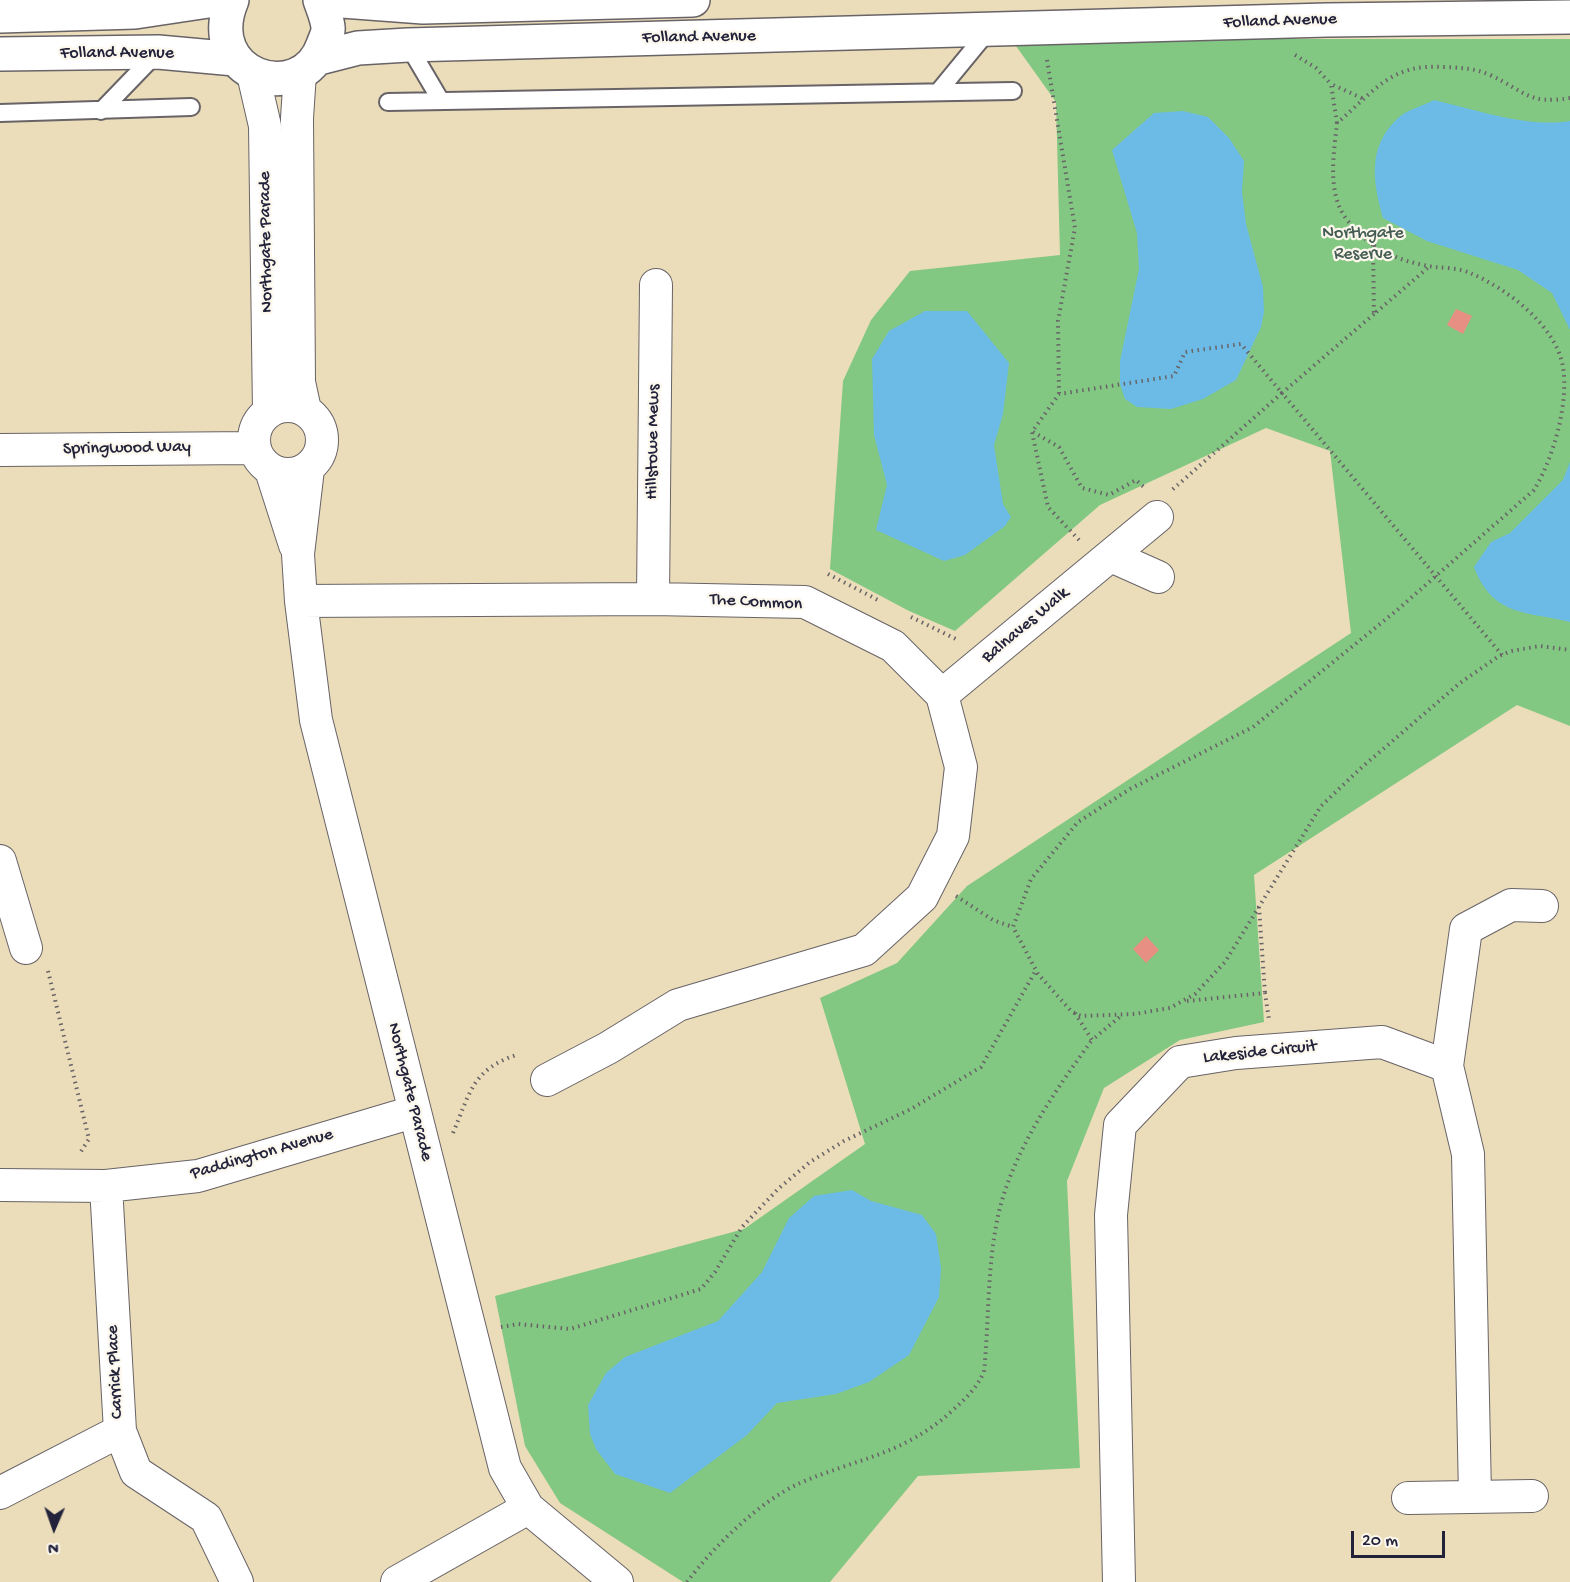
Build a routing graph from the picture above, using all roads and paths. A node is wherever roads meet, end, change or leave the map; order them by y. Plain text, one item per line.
1 (215, 0) edge
2 (232, 0) edge
3 (321, 0) edge
4 (329, 0) edge
5 (693, 0) edge
6 (425, 3) edge
7 (131, 6) edge
8 (0, 16) edge
9 (1570, 17) edge
10 (989, 30) junction
11 (408, 45) junction
12 (158, 52) junction
13 (0, 54) edge
14 (1047, 58) dead end
15 (309, 65) junction
16 (244, 66) junction
17 (1012, 91) dead end
18 (938, 92) junction
19 (1570, 98) edge
20 (1364, 99) junction
21 (441, 101) junction
22 (388, 102) dead end
23 (191, 107) dead end
24 (101, 111) junction
25 (0, 113) edge
26 (1337, 123) junction
27 (1373, 245) junction
28 (1430, 266) junction
29 (656, 285) dead end
30 (1374, 314) junction
31 (1282, 393) junction
32 (1059, 394) junction
33 (304, 410) junction
34 (269, 412) junction
35 (1032, 432) junction
36 (0, 450) edge
37 (262, 459) junction
38 (308, 469) junction
39 (1157, 517) junction
40 (1070, 547) dead end
41 (298, 554) junction
42 (1111, 556) junction
43 (828, 573) dead end
44 (1435, 576) junction
45 (1158, 577) dead end
46 (652, 599) junction
47 (301, 601) junction
48 (881, 601) dead end
49 (909, 616) dead end
50 (965, 634) dead end
51 (1570, 650) edge
52 (1502, 656) junction
53 (942, 695) junction
54 (0, 861) edge
55 (951, 892) dead end
56 (1542, 906) dead end
57 (1259, 907) junction
58 (1013, 927) junction
59 (37, 958) joint
60 (1036, 970) junction
61 (1265, 993) junction
62 (1183, 1001) junction
63 (1075, 1013) junction
64 (1123, 1015) junction
65 (1271, 1030) dead end
66 (1092, 1040) junction
67 (516, 1055) dead end
68 (1447, 1066) junction
69 (547, 1080) dead end
70 (413, 1112) junction
71 (450, 1139) dead end
72 (79, 1155) dead end
73 (0, 1185) edge
74 (106, 1186) junction
75 (498, 1328) dead end
76 (120, 1431) junction
77 (0, 1493) edge
78 (1475, 1496) junction
79 (1532, 1496) dead end
80 (1408, 1498) dead end
81 (528, 1508) junction
82 (237, 1582) edge
83 (398, 1582) edge
84 (617, 1582) edge
85 (687, 1582) edge
86 (1119, 1582) edge

1 - 7 street
2 - 16 street
3 - 15 street
4 - 6 street, Folland Avenue
5 - 6 street, Folland Avenue
7 - 8 street
9 - 10 street, Folland Avenue
10 - 11 street, Folland Avenue
10 - 18 lane
11 - 15 street, Folland Avenue
11 - 21 lane
12 - 13 street, Folland Avenue
12 - 16 street, Folland Avenue
12 - 24 lane
14 - 32 path
15 - 16 street, Folland Avenue
15 - 33 street, Northgate Parade
16 - 34 street, Northgate Parade
17 - 18 lane
18 - 21 lane
19 - 20 path
20 - 26 path
20 - 26 path
21 - 22 lane
23 - 24 lane
24 - 25 lane
26 - 27 path
27 - 28 path
27 - 30 path
28 - 30 path
28 - 44 path
29 - 46 street, Hillstowe Mews
30 - 31 path
31 - 32 path
31 - 39 path
31 - 44 path
32 - 35 path
33 - 34 street
33 - 38 street
34 - 37 street
35 - 39 path
35 - 40 path
36 - 37 street, Springwood Way
37 - 38 street
37 - 41 street, Northgate Parade
38 - 41 street, Northgate Parade
39 - 42 street, Balnaves Walk
41 - 47 street, Northgate Parade
42 - 45 street
42 - 53 street, Balnaves Walk
43 - 48 path
44 - 52 path
44 - 58 path
46 - 47 street, The Common
46 - 53 street, The Common
47 - 70 street, Northgate Parade
49 - 50 path
51 - 52 path
52 - 57 path
53 - 69 street
54 - 59 street
55 - 58 path
56 - 68 street
57 - 61 path
57 - 62 path
58 - 60 path
59 - 72 path
60 - 63 path
60 - 75 path
61 - 62 path
61 - 65 path
62 - 64 path
63 - 64 path
63 - 66 path
64 - 66 path
66 - 85 path
67 - 71 path
68 - 78 street
68 - 86 street, Lakeside Circuit
70 - 74 street, Paddington Avenue
70 - 81 street, Northgate Parade
73 - 74 street, Paddington Avenue
74 - 76 street, Carrick Place
76 - 77 street
76 - 82 street, Carrick Place
78 - 79 street
78 - 80 street
81 - 83 street
81 - 84 street, Northgate Parade

